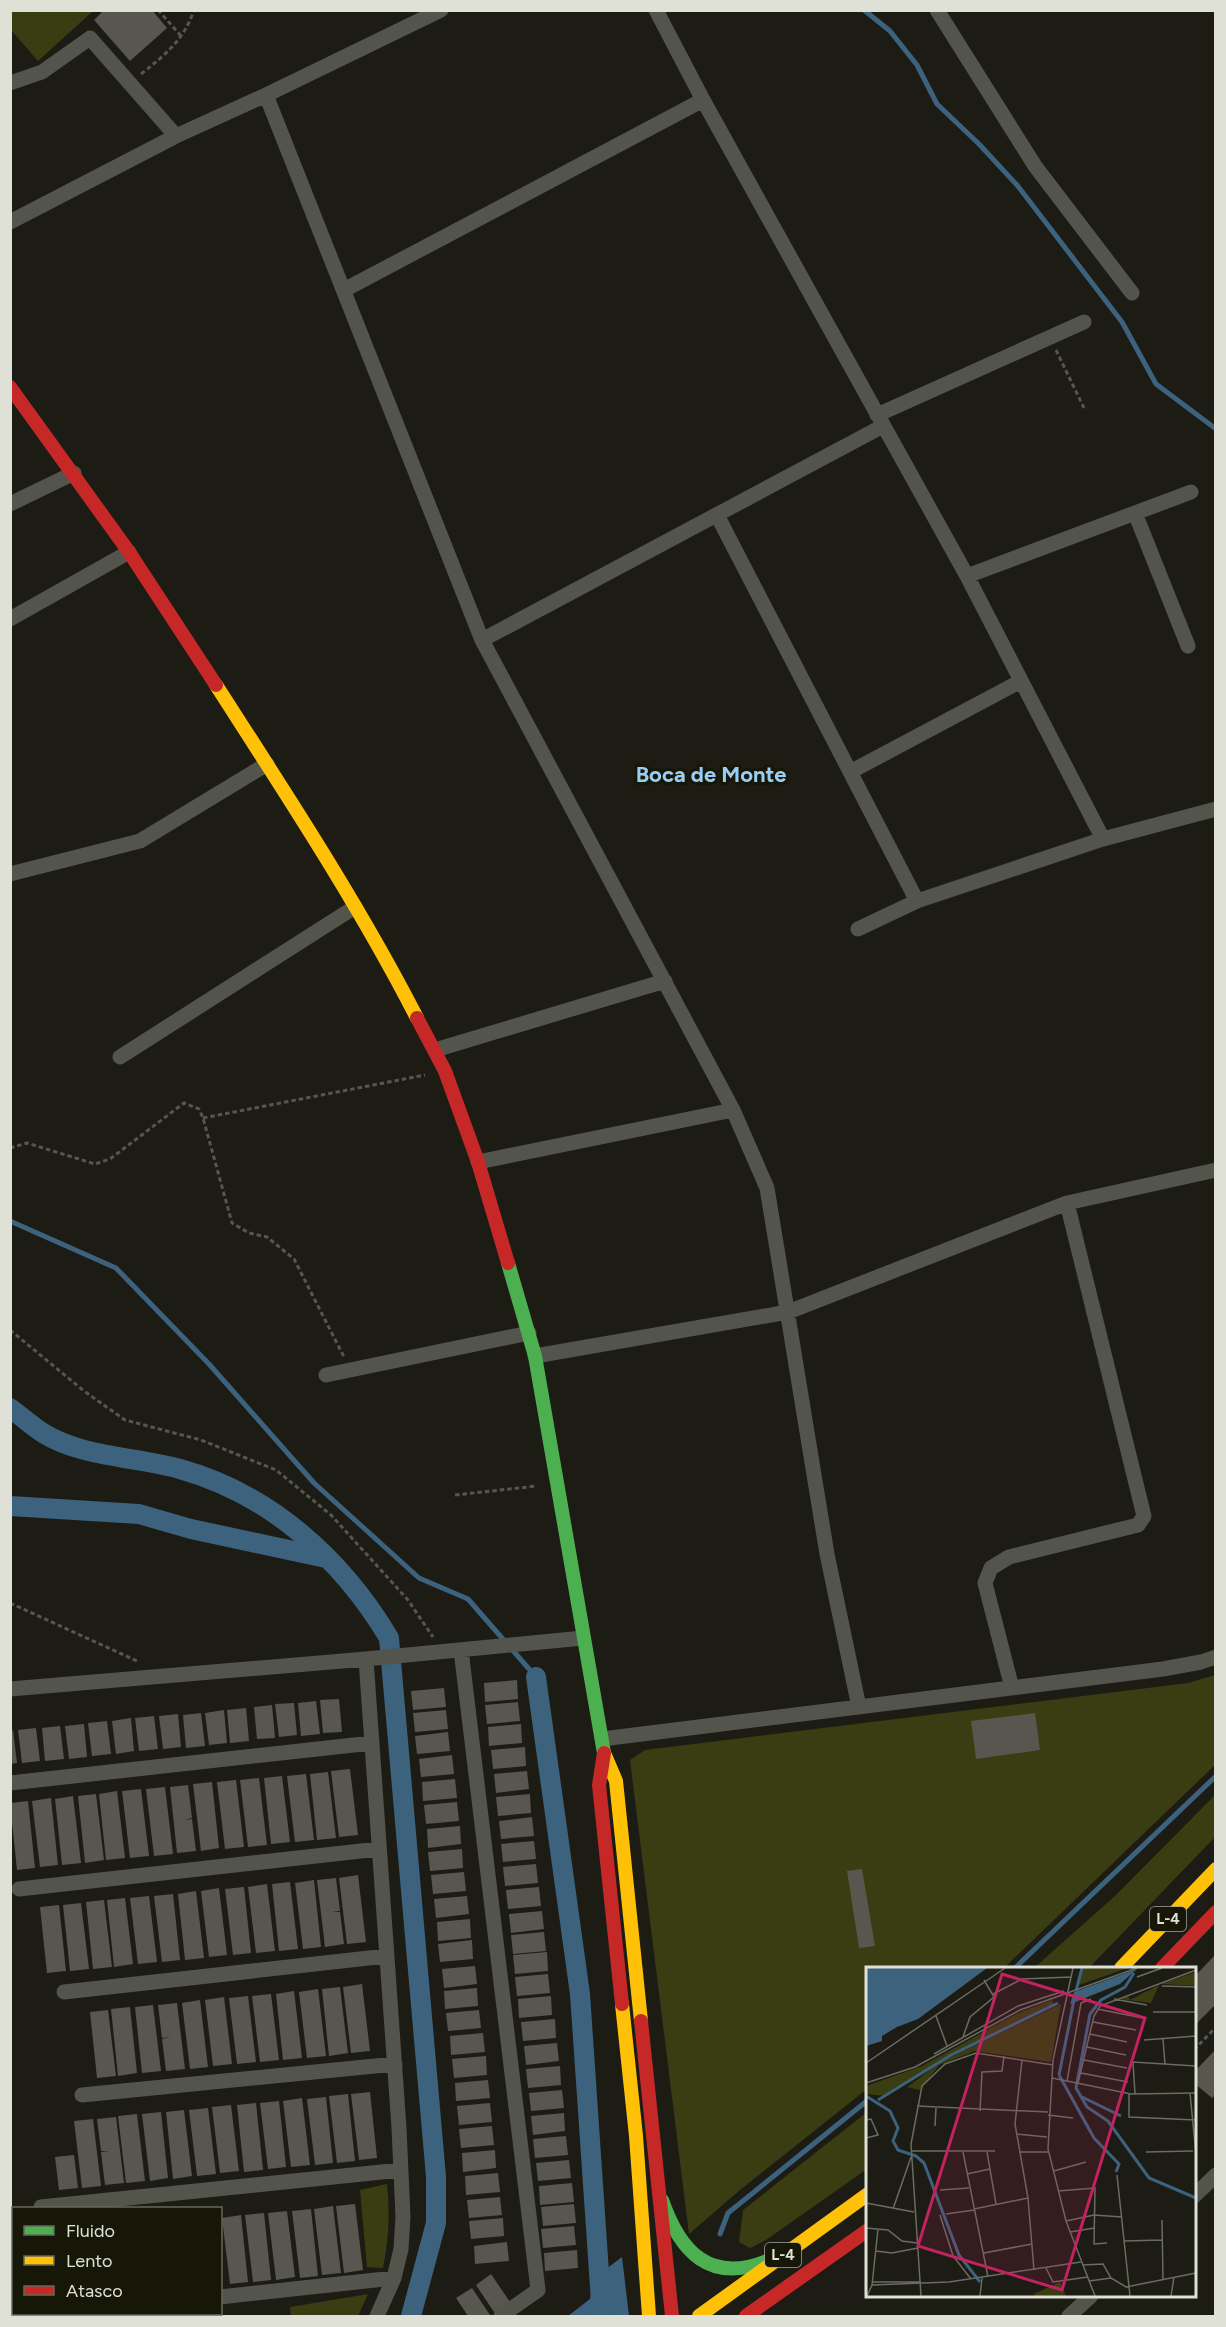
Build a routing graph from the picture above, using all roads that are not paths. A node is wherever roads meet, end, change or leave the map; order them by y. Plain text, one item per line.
1 (441, 10) edge
2 (656, 10) edge
3 (937, 10) edge
4 (10, 83) edge
5 (267, 95) junction
6 (703, 100) junction
7 (176, 136) junction
8 (10, 222) edge
9 (344, 291) junction
10 (1132, 293) dead end
11 (1084, 322) dead end
12 (10, 387) edge
13 (880, 420) junction
14 (74, 472) junction
15 (1191, 492) dead end
16 (10, 504) edge
17 (1135, 513) junction
18 (717, 515) junction
19 (129, 552) junction
20 (967, 576) junction
21 (10, 619) edge
22 (482, 640) junction
23 (1188, 646) dead end
24 (1020, 681) junction
25 (267, 764) junction
26 (850, 772) junction
27 (1215, 809) edge
28 (1103, 840) junction
29 (10, 874) edge
30 (917, 901) junction
31 (355, 908) junction
32 (858, 929) dead end
33 (665, 981) junction
34 (435, 1050) junction
35 (120, 1057) dead end
36 (733, 1110) junction
37 (478, 1162) junction
38 (1215, 1170) edge
39 (1067, 1203) junction
40 (788, 1312) junction
41 (529, 1333) junction
42 (535, 1356) junction
43 (326, 1375) dead end
44 (583, 1638) junction
45 (461, 1650) junction
46 (1215, 1657) edge
47 (367, 1659) junction
48 (1012, 1688) junction
49 (10, 1689) edge
50 (859, 1707) junction
51 (372, 1743) junction
52 (603, 1746) junction
53 (10, 1783) edge
54 (380, 1849) junction
55 (1215, 1869) edge
56 (19, 1888) dead end
57 (1215, 1912) edge
58 (387, 1956) junction
59 (1122, 1967) edge
60 (1163, 1967) edge
61 (64, 1992) dead end
62 (394, 2064) junction
63 (82, 2095) dead end
64 (401, 2170) junction
65 (1215, 2175) edge
66 (1196, 2194) edge
67 (866, 2195) edge
68 (662, 2200) junction
69 (41, 2207) edge
70 (866, 2231) edge
71 (778, 2258) junction
72 (394, 2278) junction
73 (222, 2297) edge
74 (1089, 2297) edge
75 (377, 2316) edge
76 (501, 2316) edge
77 (648, 2316) edge
78 (672, 2316) edge
79 (699, 2316) edge
80 (746, 2316) edge
81 (1069, 2316) edge

1 - 5 street
2 - 6 street
3 - 10 street
4 - 7 street
5 - 7 street
5 - 9 street
6 - 9 street
6 - 13 street
7 - 8 street
9 - 22 street
11 - 13 street
12 - 14 main road
13 - 18 street
13 - 20 street
14 - 16 street
14 - 19 main road
15 - 17 street
17 - 20 street
17 - 23 street
18 - 22 street
18 - 26 street
19 - 21 street
19 - 25 main road
20 - 24 street
22 - 33 street
24 - 26 street
24 - 28 street
25 - 29 street
25 - 31 main road
26 - 30 street
27 - 28 street
28 - 30 street
30 - 32 street
31 - 34 main road
31 - 35 street
33 - 34 street
33 - 36 street
34 - 37 main road
36 - 37 street
36 - 40 street
37 - 41 main road
38 - 39 street
39 - 40 street
39 - 48 street
40 - 42 street
40 - 50 street
41 - 42 main road
41 - 43 street
42 - 44 main road
44 - 45 street
44 - 52 main road
45 - 47 street
45 - 76 street
46 - 48 street
47 - 49 street
47 - 51 street
48 - 50 street
50 - 52 street
51 - 53 street
51 - 54 street
52 - 68 main road
52 - 77 main road
54 - 56 street
54 - 58 street
55 - 59 main road, L-4
57 - 60 main road, L-4
58 - 61 street
58 - 62 street
62 - 63 street
62 - 64 street
64 - 69 street
64 - 72 street
65 - 66 street
67 - 71 main road, L-4
68 - 71 main road
68 - 78 main road
70 - 80 main road, L-4
71 - 79 main road, L-4
72 - 73 street
72 - 75 street
74 - 81 street

